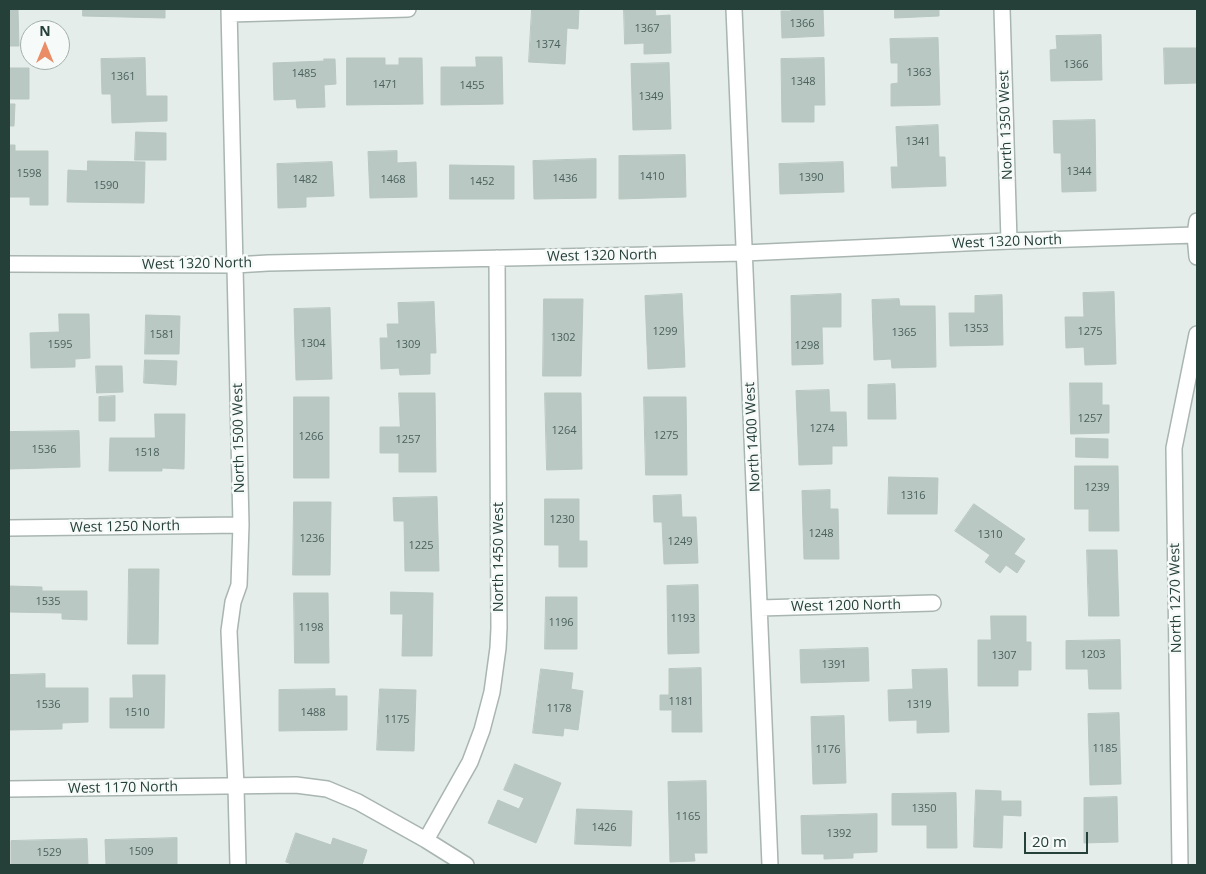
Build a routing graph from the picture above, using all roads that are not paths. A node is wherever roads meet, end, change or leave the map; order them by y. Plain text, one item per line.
1 (408, 9) edge
2 (734, 9) edge
3 (1002, 9) edge
4 (230, 12) edge
5 (1196, 228) edge
6 (1010, 241) junction
7 (744, 253) junction
8 (1197, 257) edge
9 (497, 258) junction
10 (9, 264) edge
11 (235, 265) junction
12 (1197, 334) edge
13 (241, 525) junction
14 (9, 528) edge
15 (933, 604) dead end
16 (760, 608) junction
17 (236, 787) junction
18 (9, 790) edge
19 (426, 840) junction
20 (238, 865) edge
21 (466, 865) edge
22 (770, 865) edge
23 (1180, 865) edge

1 - 4 street
2 - 7 street, North 1400 West
3 - 6 street, North 1350 West
4 - 11 street, North 1500 West
5 - 6 street, West 1320 North
5 - 8 street
6 - 7 street, West 1320 North
7 - 9 street, West 1320 North
7 - 16 street, North 1400 West
9 - 11 street, West 1320 North
9 - 19 street, North 1450 West
10 - 11 street, West 1320 North
11 - 13 street, North 1500 West
12 - 23 street, North 1270 West
13 - 14 street, West 1250 North
13 - 17 street, North 1500 West
15 - 16 street, West 1200 North
16 - 22 street, North 1400 West
17 - 18 street, West 1170 North
17 - 19 street, West 1170 North
17 - 20 street, North 1500 West
19 - 21 street, West 1170 North

